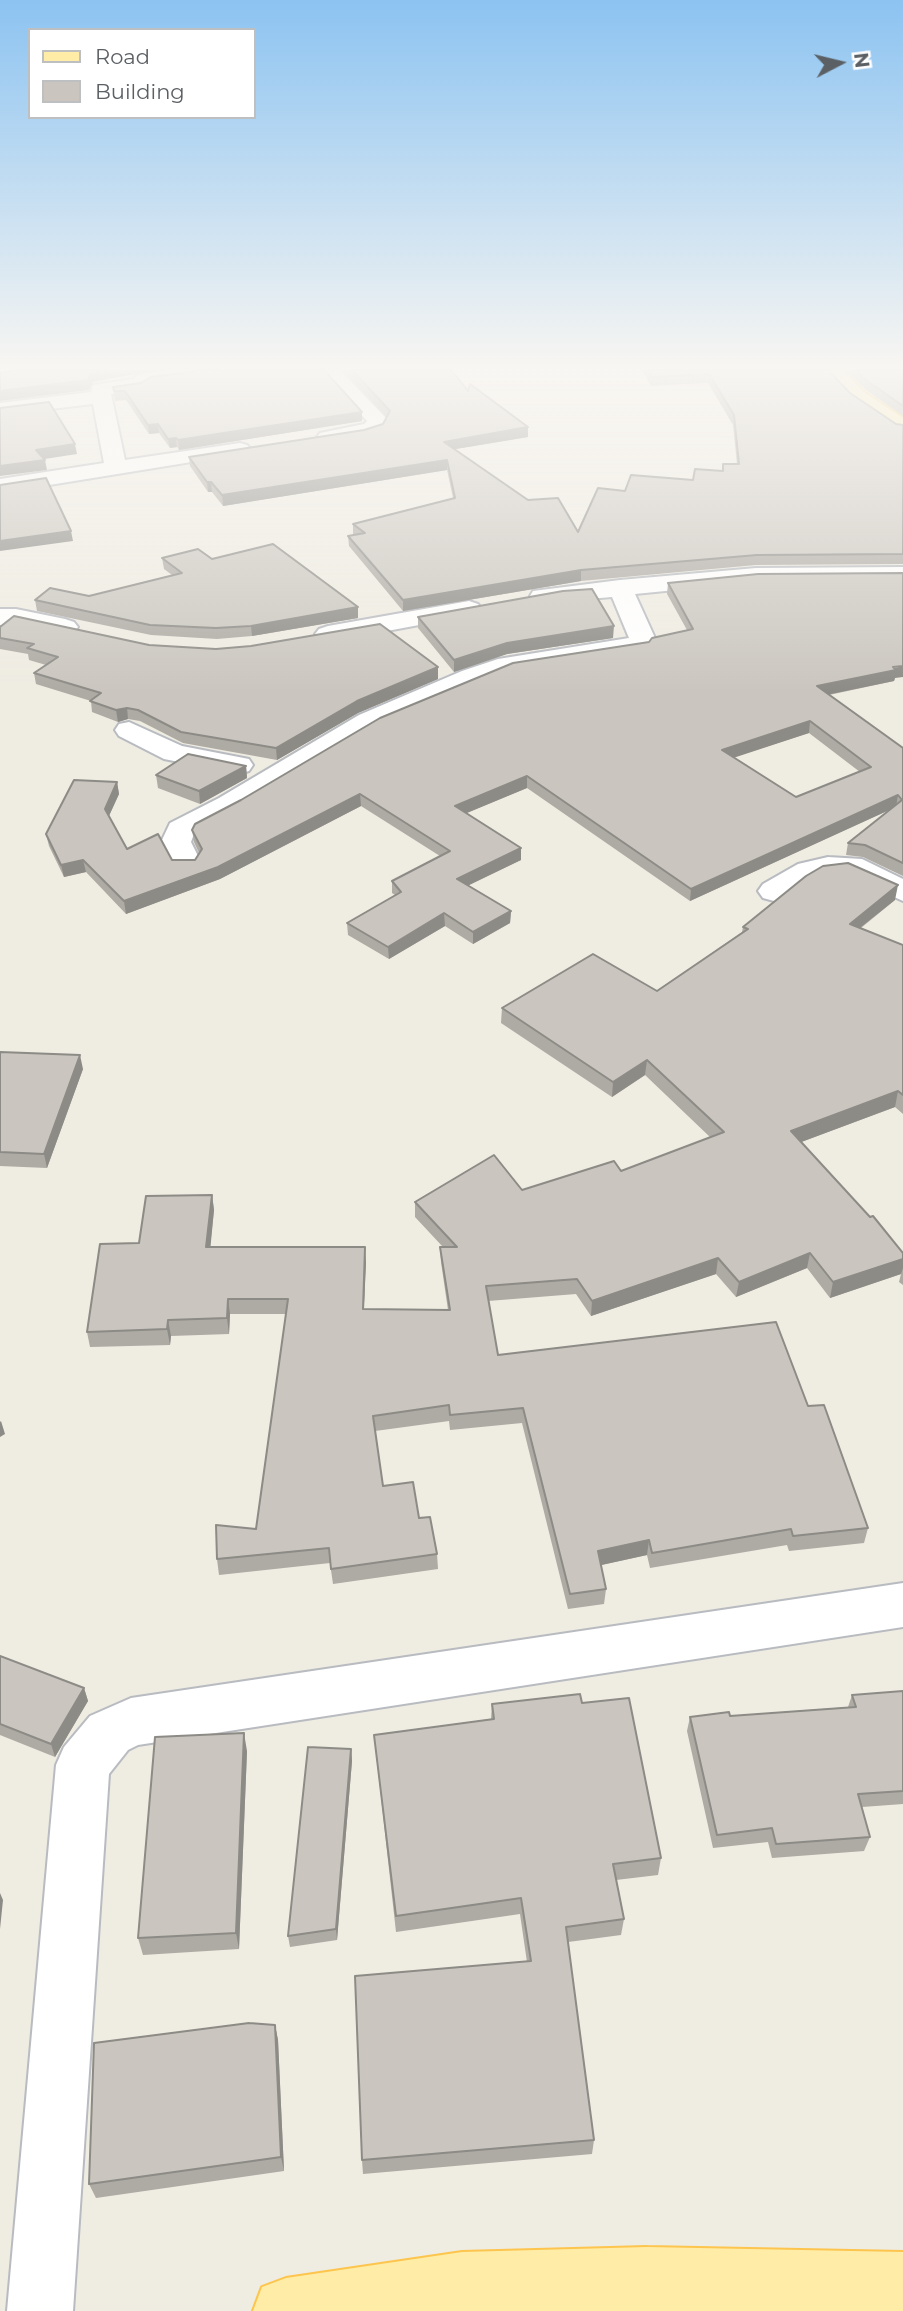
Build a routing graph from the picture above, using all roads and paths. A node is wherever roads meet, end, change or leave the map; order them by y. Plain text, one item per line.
1 (50, 478) edge
2 (0, 486) edge
3 (903, 574) edge
4 (620, 587) junction
5 (517, 601) edge
6 (491, 605) edge
7 (8, 617) edge
8 (83, 631) edge
9 (302, 638) edge
10 (129, 730) dead end
11 (282, 773) junction
12 (185, 862) edge
13 (774, 891) dead end
14 (903, 891) edge
15 (903, 1605) edge
16 (903, 2285) edge
17 (40, 2311) edge
18 (286, 2311) edge

1 - 2 street
3 - 4 street
4 - 5 street
4 - 11 street
6 - 9 street
7 - 8 street
10 - 11 street
11 - 12 street
13 - 14 street
15 - 17 street
16 - 18 main road

